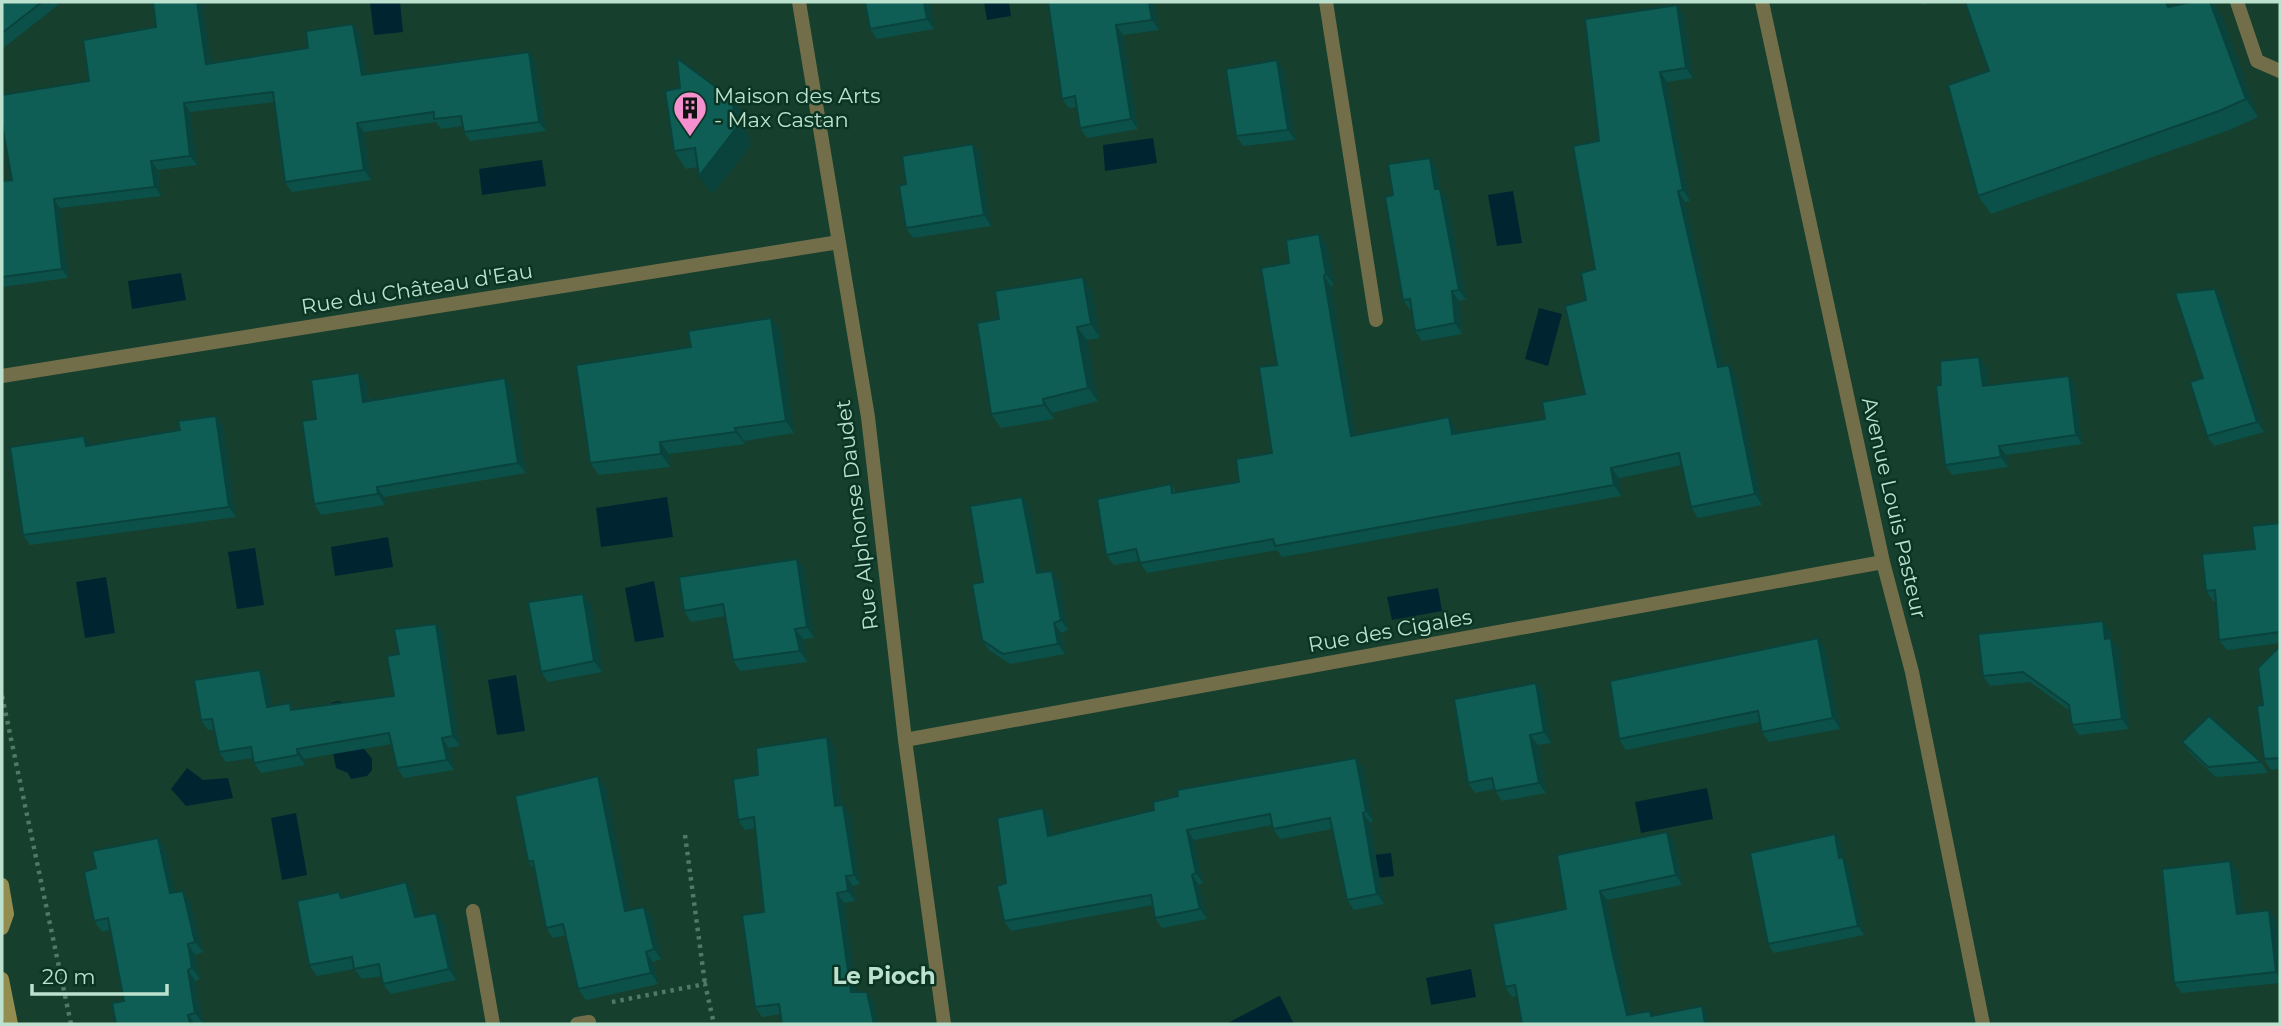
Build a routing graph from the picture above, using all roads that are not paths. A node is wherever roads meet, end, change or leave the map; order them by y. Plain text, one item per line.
1 (799, 2) edge
2 (1326, 2) edge
3 (1762, 2) edge
4 (2237, 2) edge
5 (2280, 71) edge
6 (839, 242) junction
7 (1376, 320) dead end
8 (2, 376) edge
9 (1883, 562) junction
10 (905, 740) junction
11 (2, 885) edge
12 (473, 911) dead end
13 (2, 928) edge
14 (2, 979) edge
15 (11, 1024) edge
16 (493, 1024) edge
17 (944, 1024) edge
18 (1983, 1024) edge

1 - 6 street, Rue Alphonse Daudet
2 - 7 street
3 - 9 street, Avenue Louis Pasteur
4 - 5 street
6 - 8 street, Rue du Château d'Eau
6 - 10 street, Rue Alphonse Daudet
9 - 10 street, Rue des Cigales
9 - 18 street, Avenue Louis Pasteur
10 - 17 street, Rue Alphonse Daudet
11 - 13 main road
12 - 16 street
14 - 15 main road

